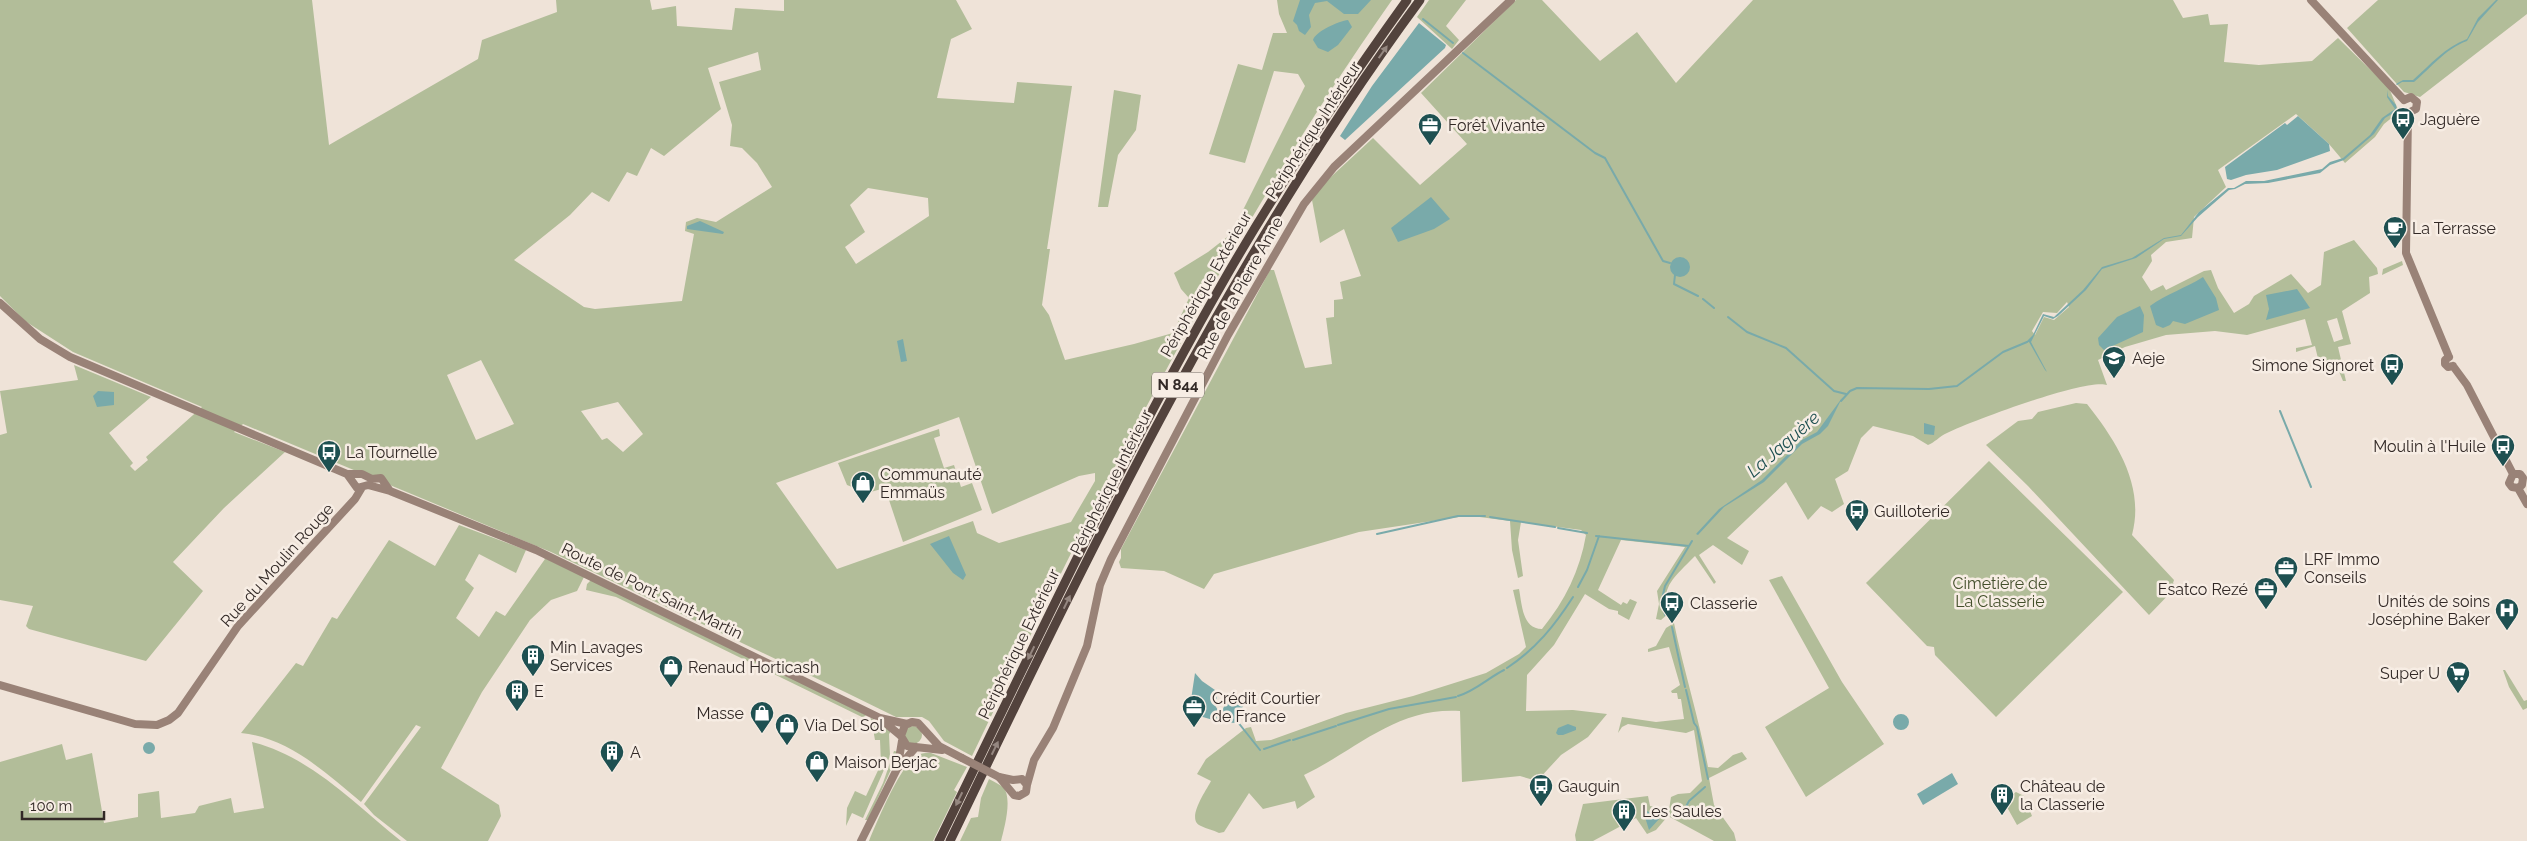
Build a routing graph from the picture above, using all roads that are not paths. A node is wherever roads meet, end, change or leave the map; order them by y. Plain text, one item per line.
1 (1407, 0) edge
2 (1420, 0) edge
3 (1511, 0) edge
4 (2311, 0) edge
5 (2404, 100) junction
6 (2408, 112) junction
7 (0, 303) edge
8 (356, 483) junction
9 (382, 487) junction
10 (2527, 504) edge
11 (0, 685) edge
12 (880, 718) junction
13 (907, 724) junction
14 (925, 731) junction
15 (901, 738) junction
16 (917, 747) junction
17 (950, 752) junction
18 (1034, 760) junction
19 (897, 769) junction
20 (1013, 782) junction
21 (1027, 785) junction
22 (861, 841) edge
23 (939, 841) edge
24 (950, 841) edge

1 -> 23 highway, Périphérique Extérieur / N 844
24 -> 2 highway, Périphérique Intérieur / N 844
3 - 18 street, Rue de la Pierre Anne
4 - 5 street
5 - 6 street
5 - 6 street
6 - 10 street
7 - 8 street
8 - 9 street
8 - 9 street
8 - 11 street, Rue du Moulin Rouge
9 - 12 street, Route de Pont Saint-Martin
12 - 13 street, Route de Pont Saint-Martin
12 - 15 street
13 - 14 street
13 - 15 street
14 - 16 street
14 - 17 street
15 - 16 street
15 - 19 street
16 - 17 street
16 - 19 street
17 - 20 street, bridge
18 - 20 street, Rue de la Pierre Anne
18 - 21 street, Rue de la Pierre Anne
19 - 22 street
20 - 21 street
20 - 21 street

